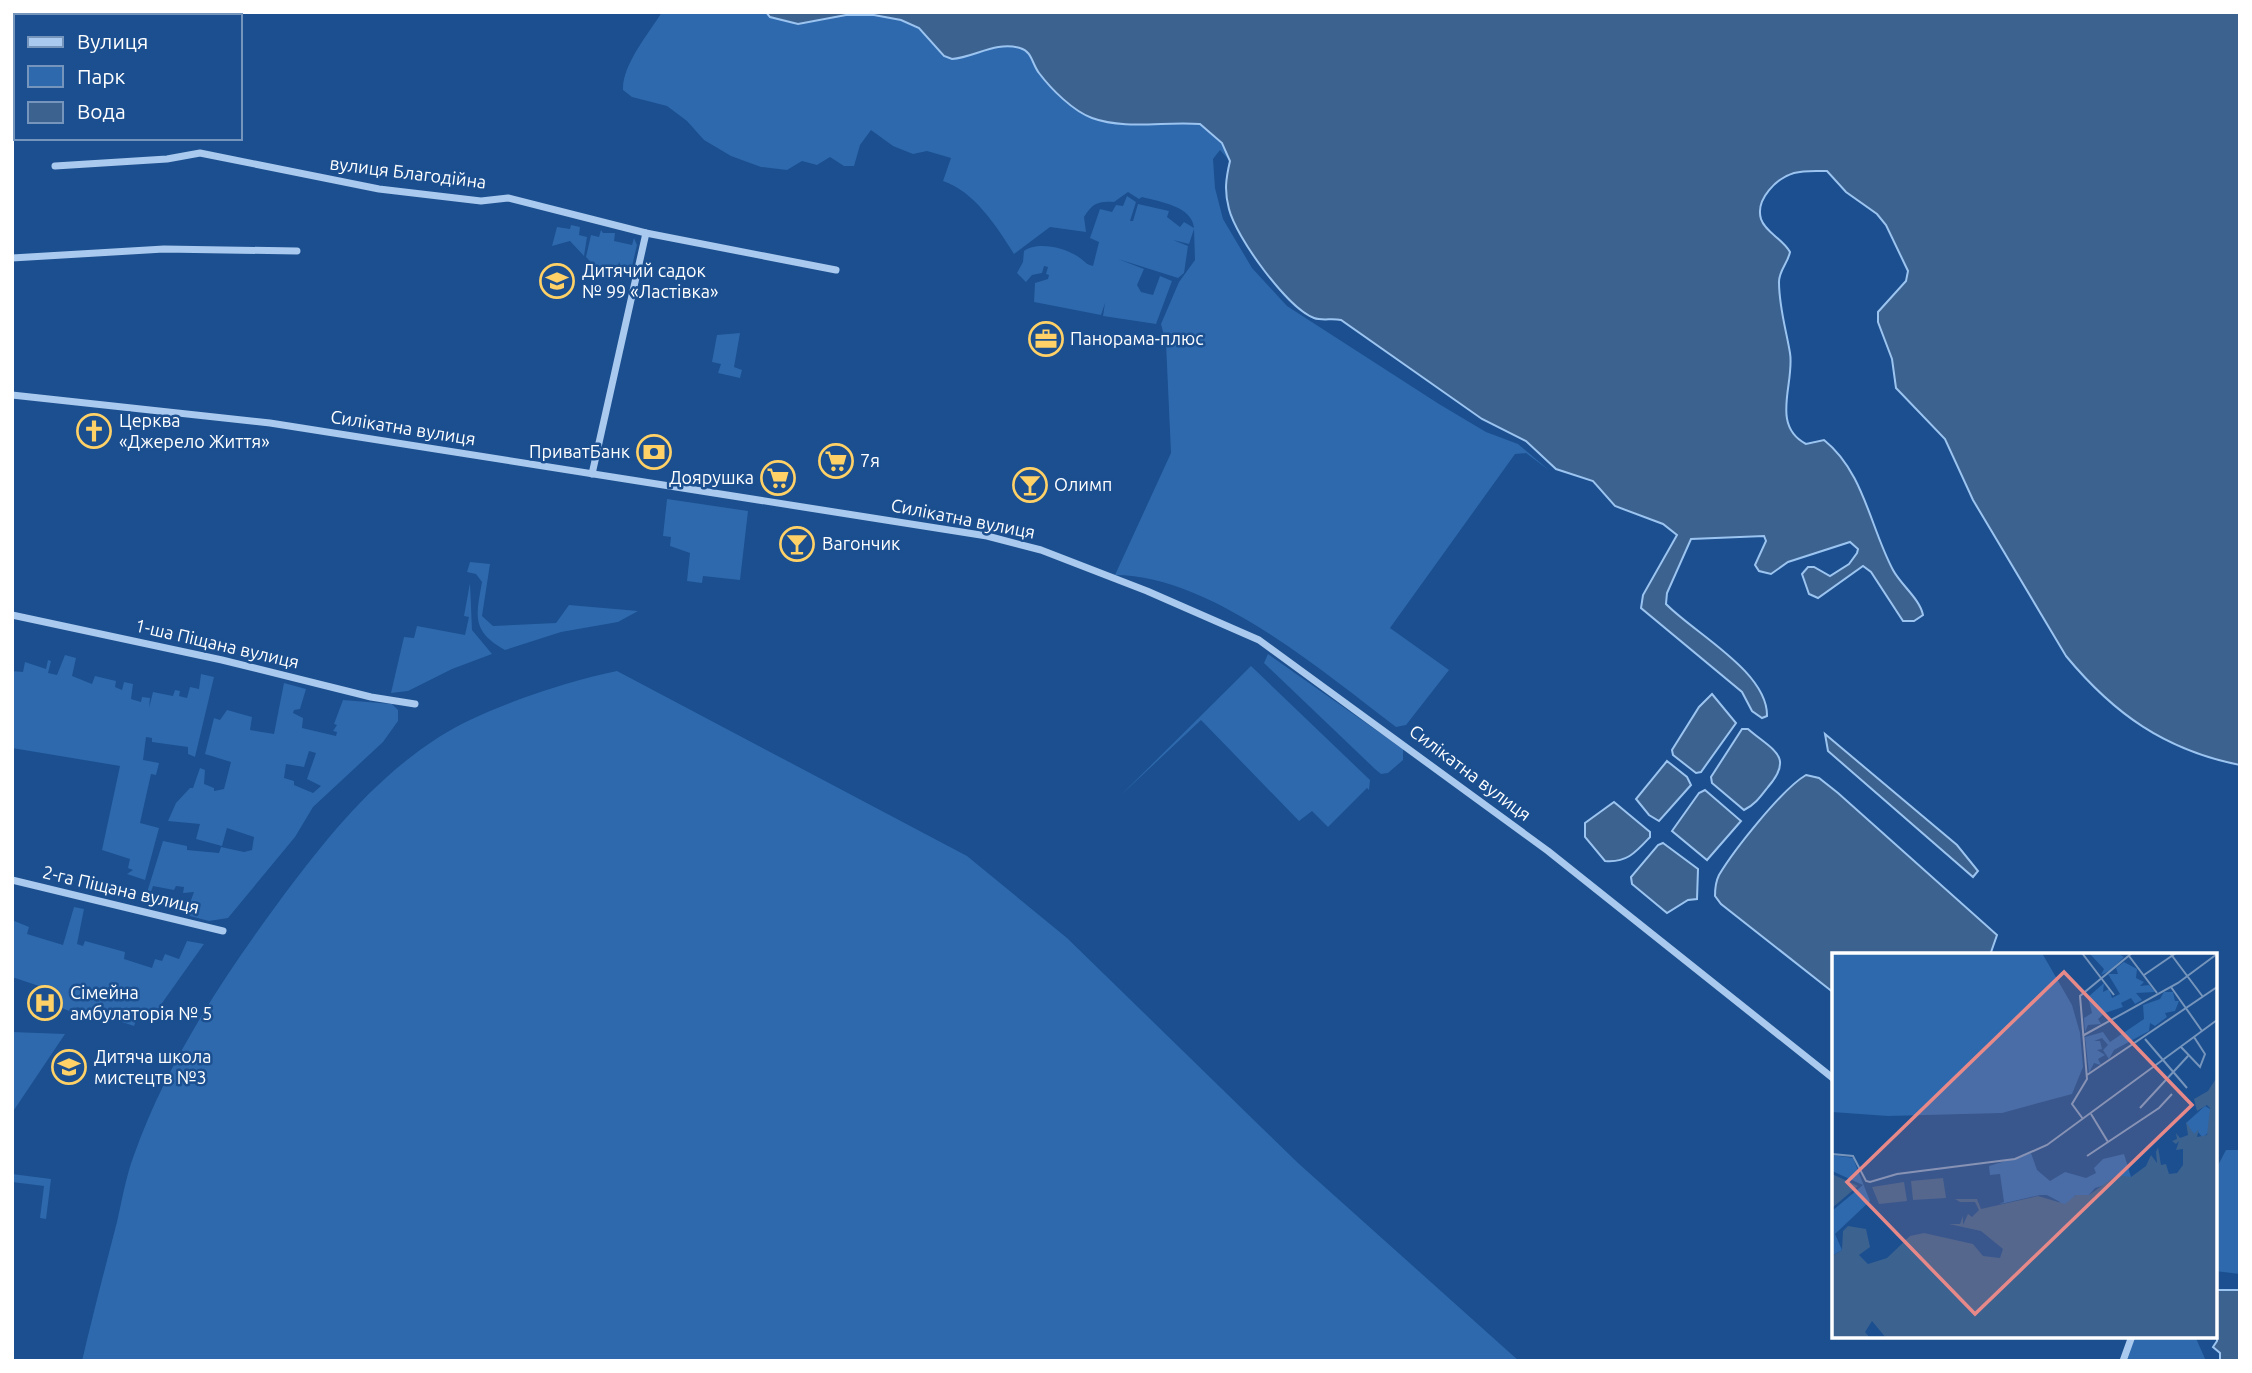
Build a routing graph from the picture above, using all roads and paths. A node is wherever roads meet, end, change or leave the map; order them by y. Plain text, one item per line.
1 (55, 166) dead end
2 (646, 233) junction
3 (297, 251) dead end
4 (12, 258) edge
5 (836, 270) dead end
6 (12, 395) edge
7 (592, 474) junction
8 (12, 615) edge
9 (415, 704) dead end
10 (12, 880) edge
11 (223, 931) dead end
12 (1832, 1077) edge
13 (2131, 1338) edge
14 (2123, 1361) edge

1 - 2 street, вулиця Благодійна
2 - 5 street, вулиця Благодійна
2 - 7 street
3 - 4 street
6 - 7 street, Силікатна вулиця
7 - 12 street, Силікатна вулиця
8 - 9 street, 1-ша Піщана вулиця
10 - 11 street, 2-га Піщана вулиця
13 - 14 street

